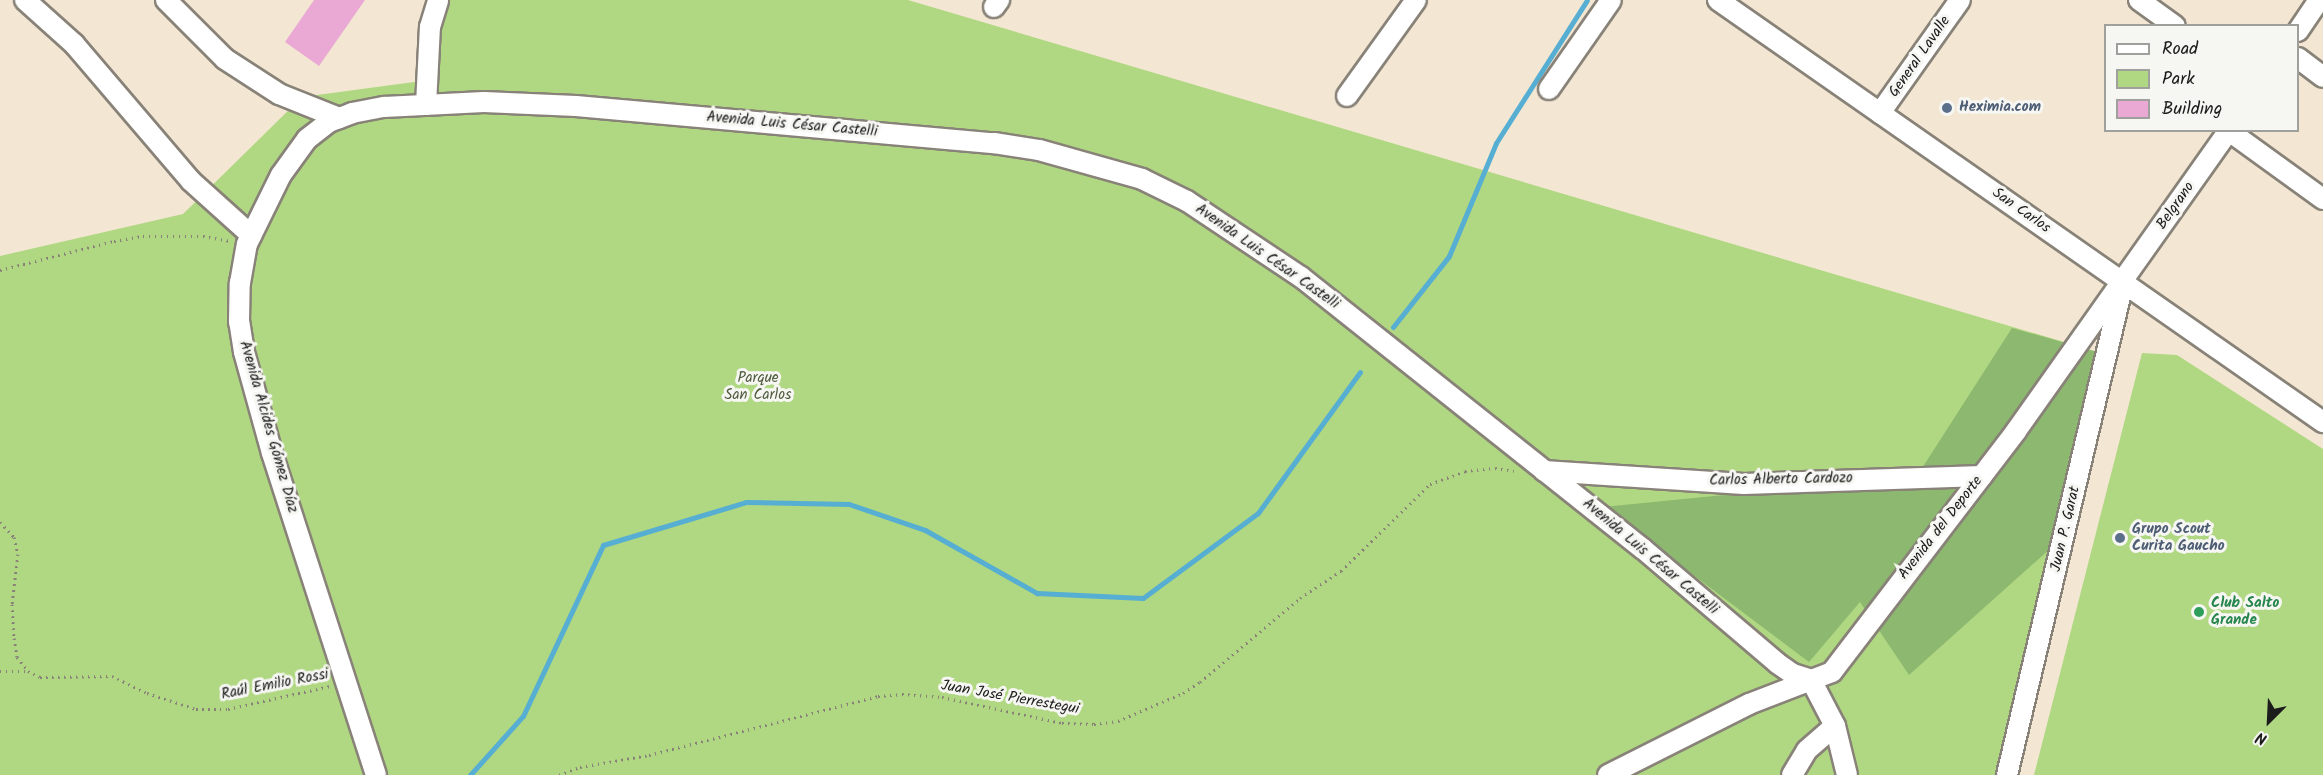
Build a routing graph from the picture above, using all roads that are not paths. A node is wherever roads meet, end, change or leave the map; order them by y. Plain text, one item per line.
1 (25, 0) edge
2 (166, 0) edge
3 (438, 0) edge
4 (1416, 0) edge
5 (1611, 0) edge
6 (1718, 0) edge
7 (1960, 0) edge
8 (2139, 0) edge
9 (2319, 0) edge
10 (2172, 24) edge
11 (2299, 29) edge
12 (2299, 59) edge
13 (2323, 77) edge
14 (1550, 90) dead end
15 (1347, 96) dead end
16 (426, 105) junction
17 (1880, 113) junction
18 (339, 118) junction
19 (2228, 132) edge
20 (2230, 132) edge
21 (2323, 199) edge
22 (249, 239) junction
23 (2124, 282) junction
24 (2062, 365) joint
25 (2323, 422) edge
26 (1544, 471) junction
27 (1982, 476) junction
28 (1811, 680) junction
29 (1835, 726) junction
30 (376, 775) edge
31 (1608, 775) edge
32 (1792, 775) edge
33 (1847, 775) edge
34 (2007, 775) edge

1 - 22 street
2 - 18 street
3 - 16 street
4 - 15 street
5 - 14 street
6 - 17 street, San Carlos
7 - 17 street, General Lavalle
8 - 10 street
9 - 11 street
12 - 13 street
16 - 18 street, Avenida Alcides Gómez Díaz
16 - 26 street, Avenida Luis César Castelli
17 - 23 street, San Carlos
18 - 22 street, Avenida Alcides Gómez Díaz
19 - 23 street, Belgrano
20 - 21 street
22 - 30 street, Avenida Alcides Gómez Díaz
23 - 24 street, Belgrano
23 - 25 street, San Carlos
23 - 34 street, Juan P. Garat
24 - 27 street, Avenida del Deporte
26 - 27 street, Carlos Alberto Cardozo
26 - 28 street, Avenida Luis César Castelli
27 - 28 street, Avenida del Deporte
28 - 29 street
28 - 31 street, Avenida del Deporte
29 - 32 street
29 - 33 street

